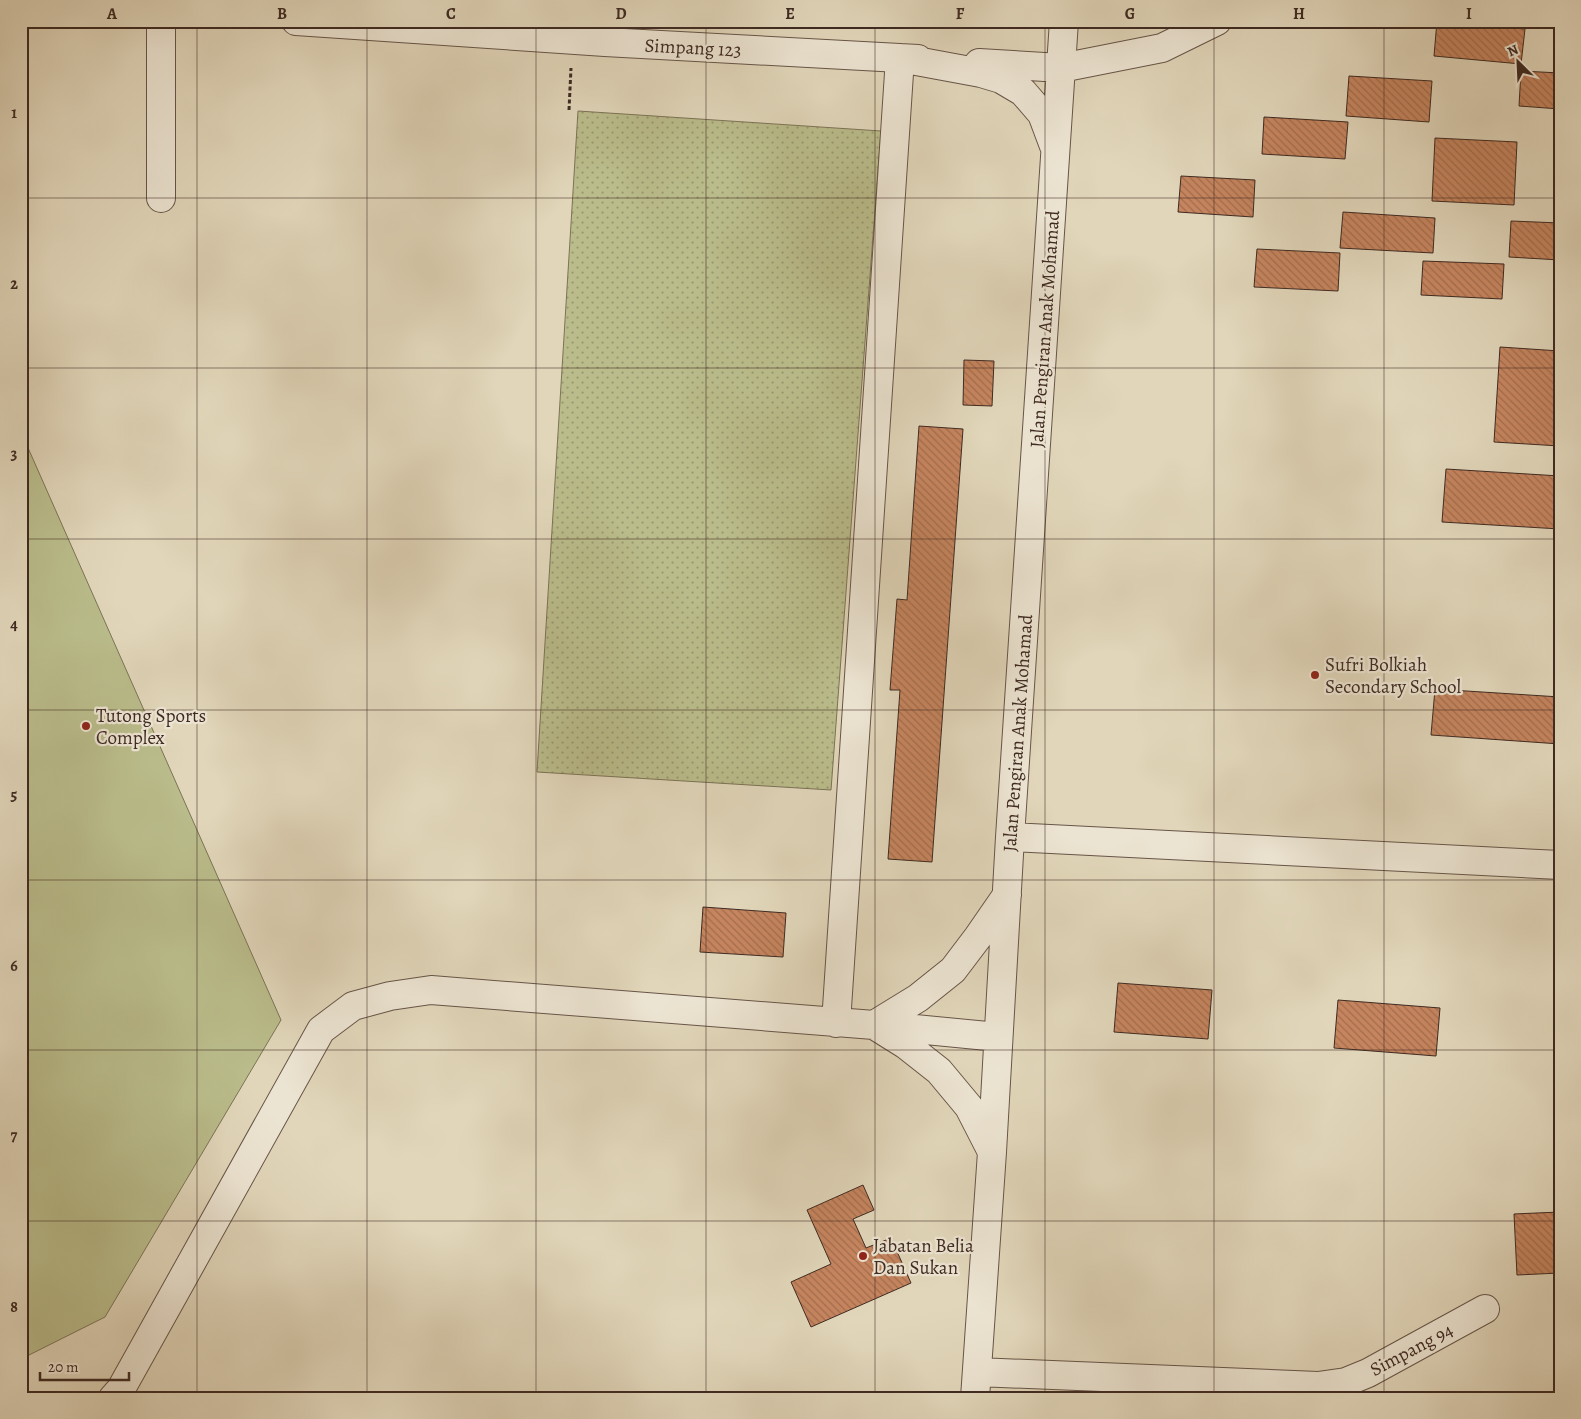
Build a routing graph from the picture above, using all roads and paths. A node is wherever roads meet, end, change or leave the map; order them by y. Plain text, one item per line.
1 (161, 21) edge
2 (296, 21) edge
3 (1064, 21) edge
4 (1217, 21) edge
5 (572, 40) junction
6 (900, 58) junction
7 (1061, 68) junction
8 (569, 110) dead end
9 (1056, 152) junction
10 (161, 198) dead end
11 (1010, 837) junction
12 (1560, 865) edge
13 (1007, 895) junction
14 (836, 1022) junction
15 (874, 1026) junction
16 (998, 1037) junction
17 (992, 1152) junction
18 (1485, 1309) dead end
19 (976, 1385) edge
20 (114, 1398) edge

1 - 10 street
2 - 5 street, Simpang 123
3 - 7 street, Jalan Pengiran Anak Mohamad
4 - 7 street, Simpang 123
5 - 6 street, Simpang 123
5 - 8 path
6 - 7 street, Simpang 123
6 - 9 street
6 - 14 street
7 - 9 street, Jalan Pengiran Anak Mohamad
9 - 11 street, Jalan Pengiran Anak Mohamad
11 - 12 street
11 - 13 street, Jalan Pengiran Anak Mohamad
13 - 15 street
13 - 16 street, Jalan Pengiran Anak Mohamad
14 - 15 street
14 - 20 street
15 - 16 street
15 - 17 street
16 - 17 street, Jalan Pengiran Anak Mohamad
17 - 19 street, Jalan Pengiran Anak Mohamad
18 - 19 street, Simpang 94

